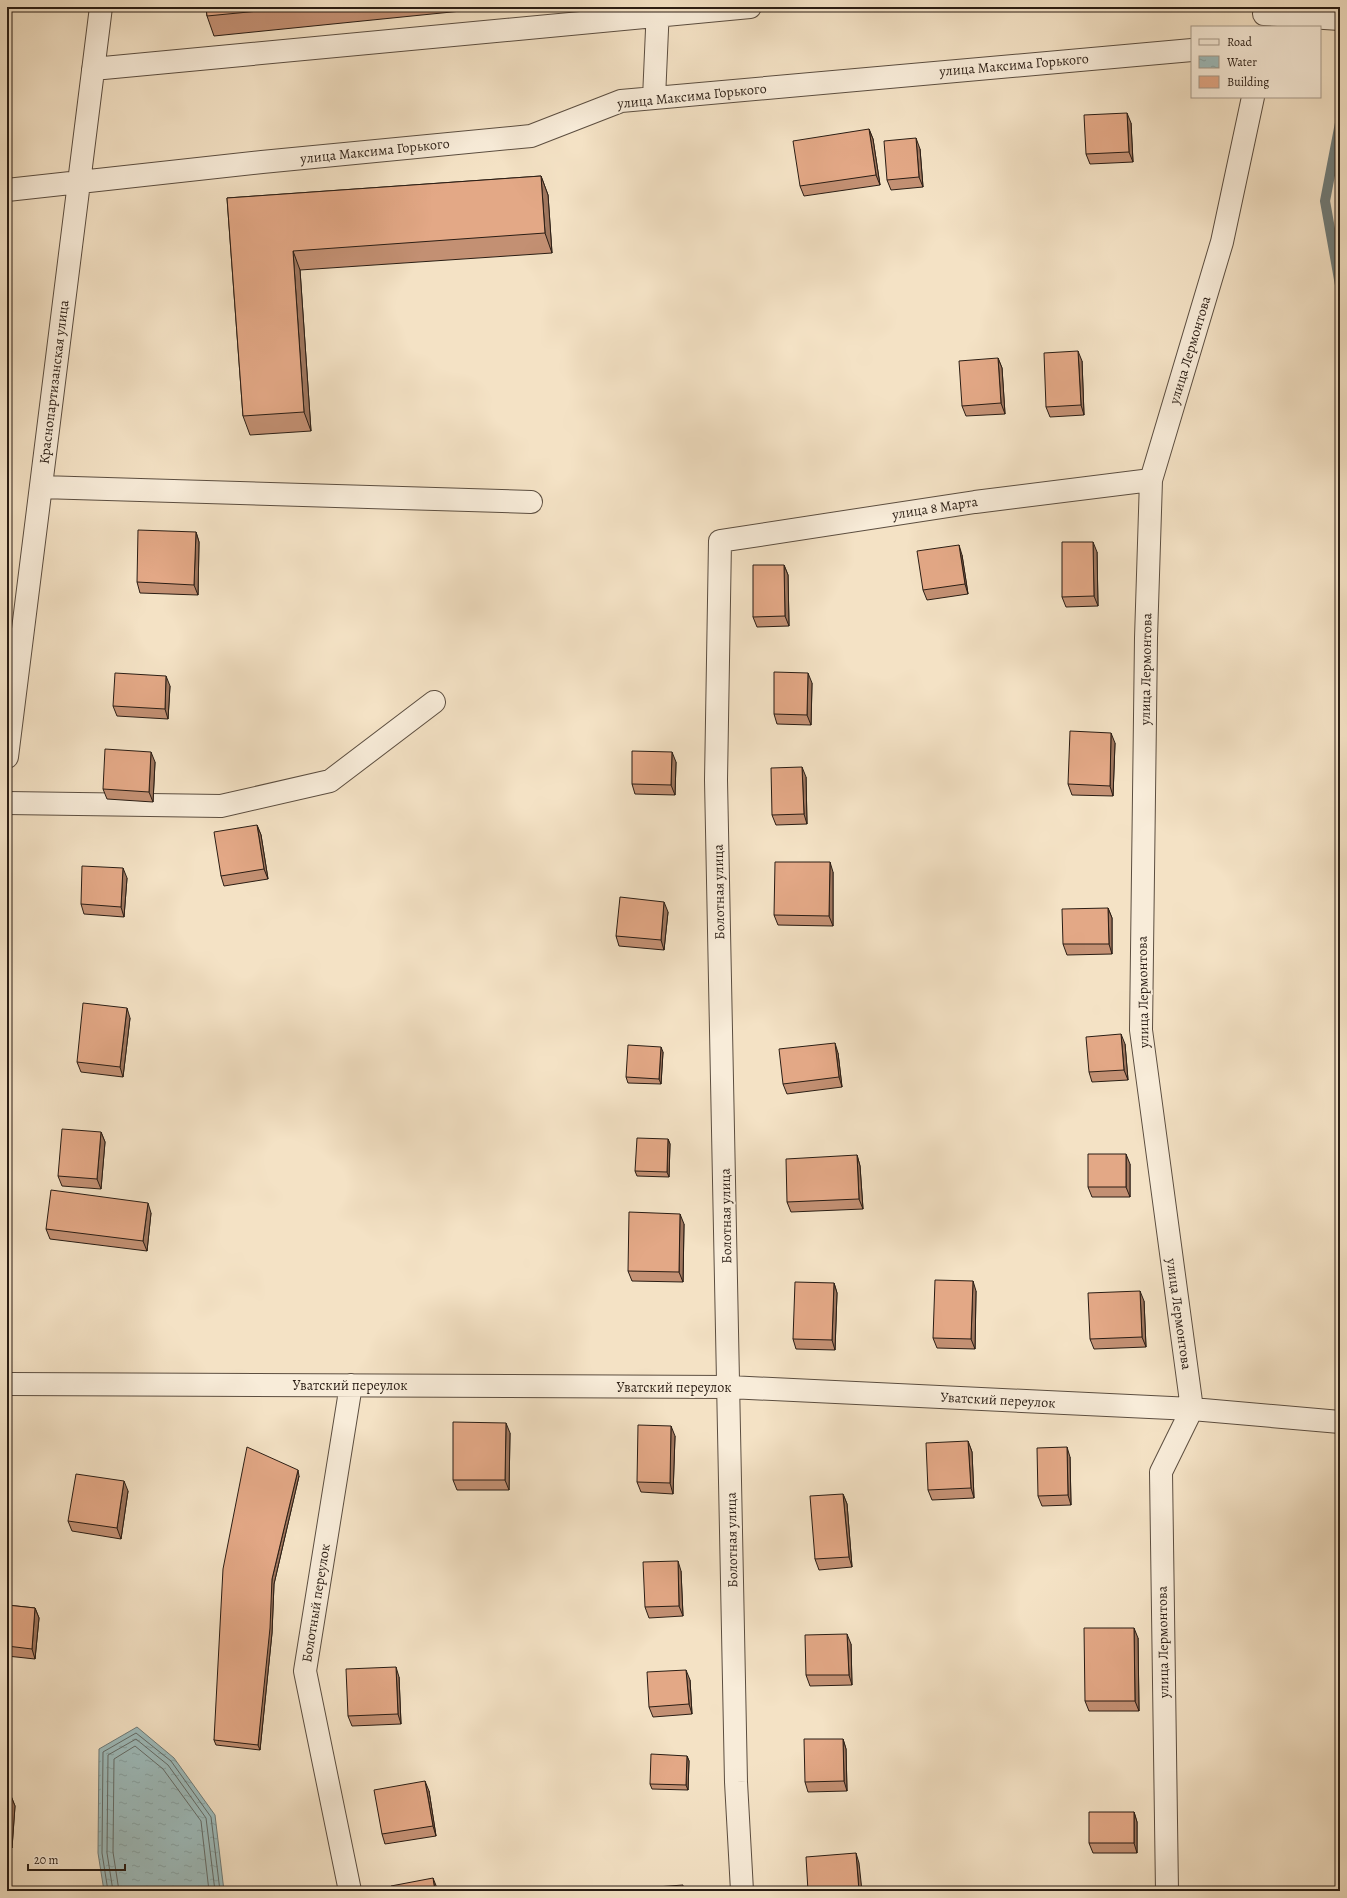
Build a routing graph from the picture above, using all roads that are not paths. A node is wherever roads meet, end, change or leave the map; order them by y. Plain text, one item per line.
1 (100, 7) edge
2 (750, 7) edge
3 (657, 12) edge
4 (1264, 16) edge
5 (1340, 19) edge
6 (1191, 50) edge
7 (93, 69) junction
8 (654, 98) junction
9 (1253, 98) edge
10 (80, 184) junction
11 (7, 190) edge
12 (1151, 480) junction
13 (41, 487) junction
14 (531, 502) dead end
15 (720, 541) joint
16 (434, 702) dead end
17 (7, 757) edge
18 (7, 803) edge
19 (7, 1384) edge
20 (351, 1385) junction
21 (729, 1387) junction
22 (1192, 1409) junction
23 (1340, 1422) edge
24 (350, 1891) edge
25 (742, 1891) edge
26 (1167, 1891) edge

1 - 7 street, Краснопартизанская улица
2 - 3 street
3 - 7 street
3 - 8 street
4 - 5 street
6 - 8 street, улица Максима Горького
7 - 10 street, Краснопартизанская улица
8 - 10 street, улица Максима Горького
9 - 12 street, улица Лермонтова
10 - 11 street, улица Максима Горького
10 - 13 street, Краснопартизанская улица
12 - 15 street, улица 8 Марта
12 - 22 street, улица Лермонтова
13 - 14 street
13 - 17 street, Краснопартизанская улица
15 - 21 street, Болотная улица
16 - 18 street
19 - 20 street, Уватский переулок
20 - 21 street, Уватский переулок
20 - 24 street, Болотный переулок
21 - 22 street, Уватский переулок
21 - 25 street, Болотная улица
22 - 23 street, Уватский переулок
22 - 26 street, улица Лермонтова

